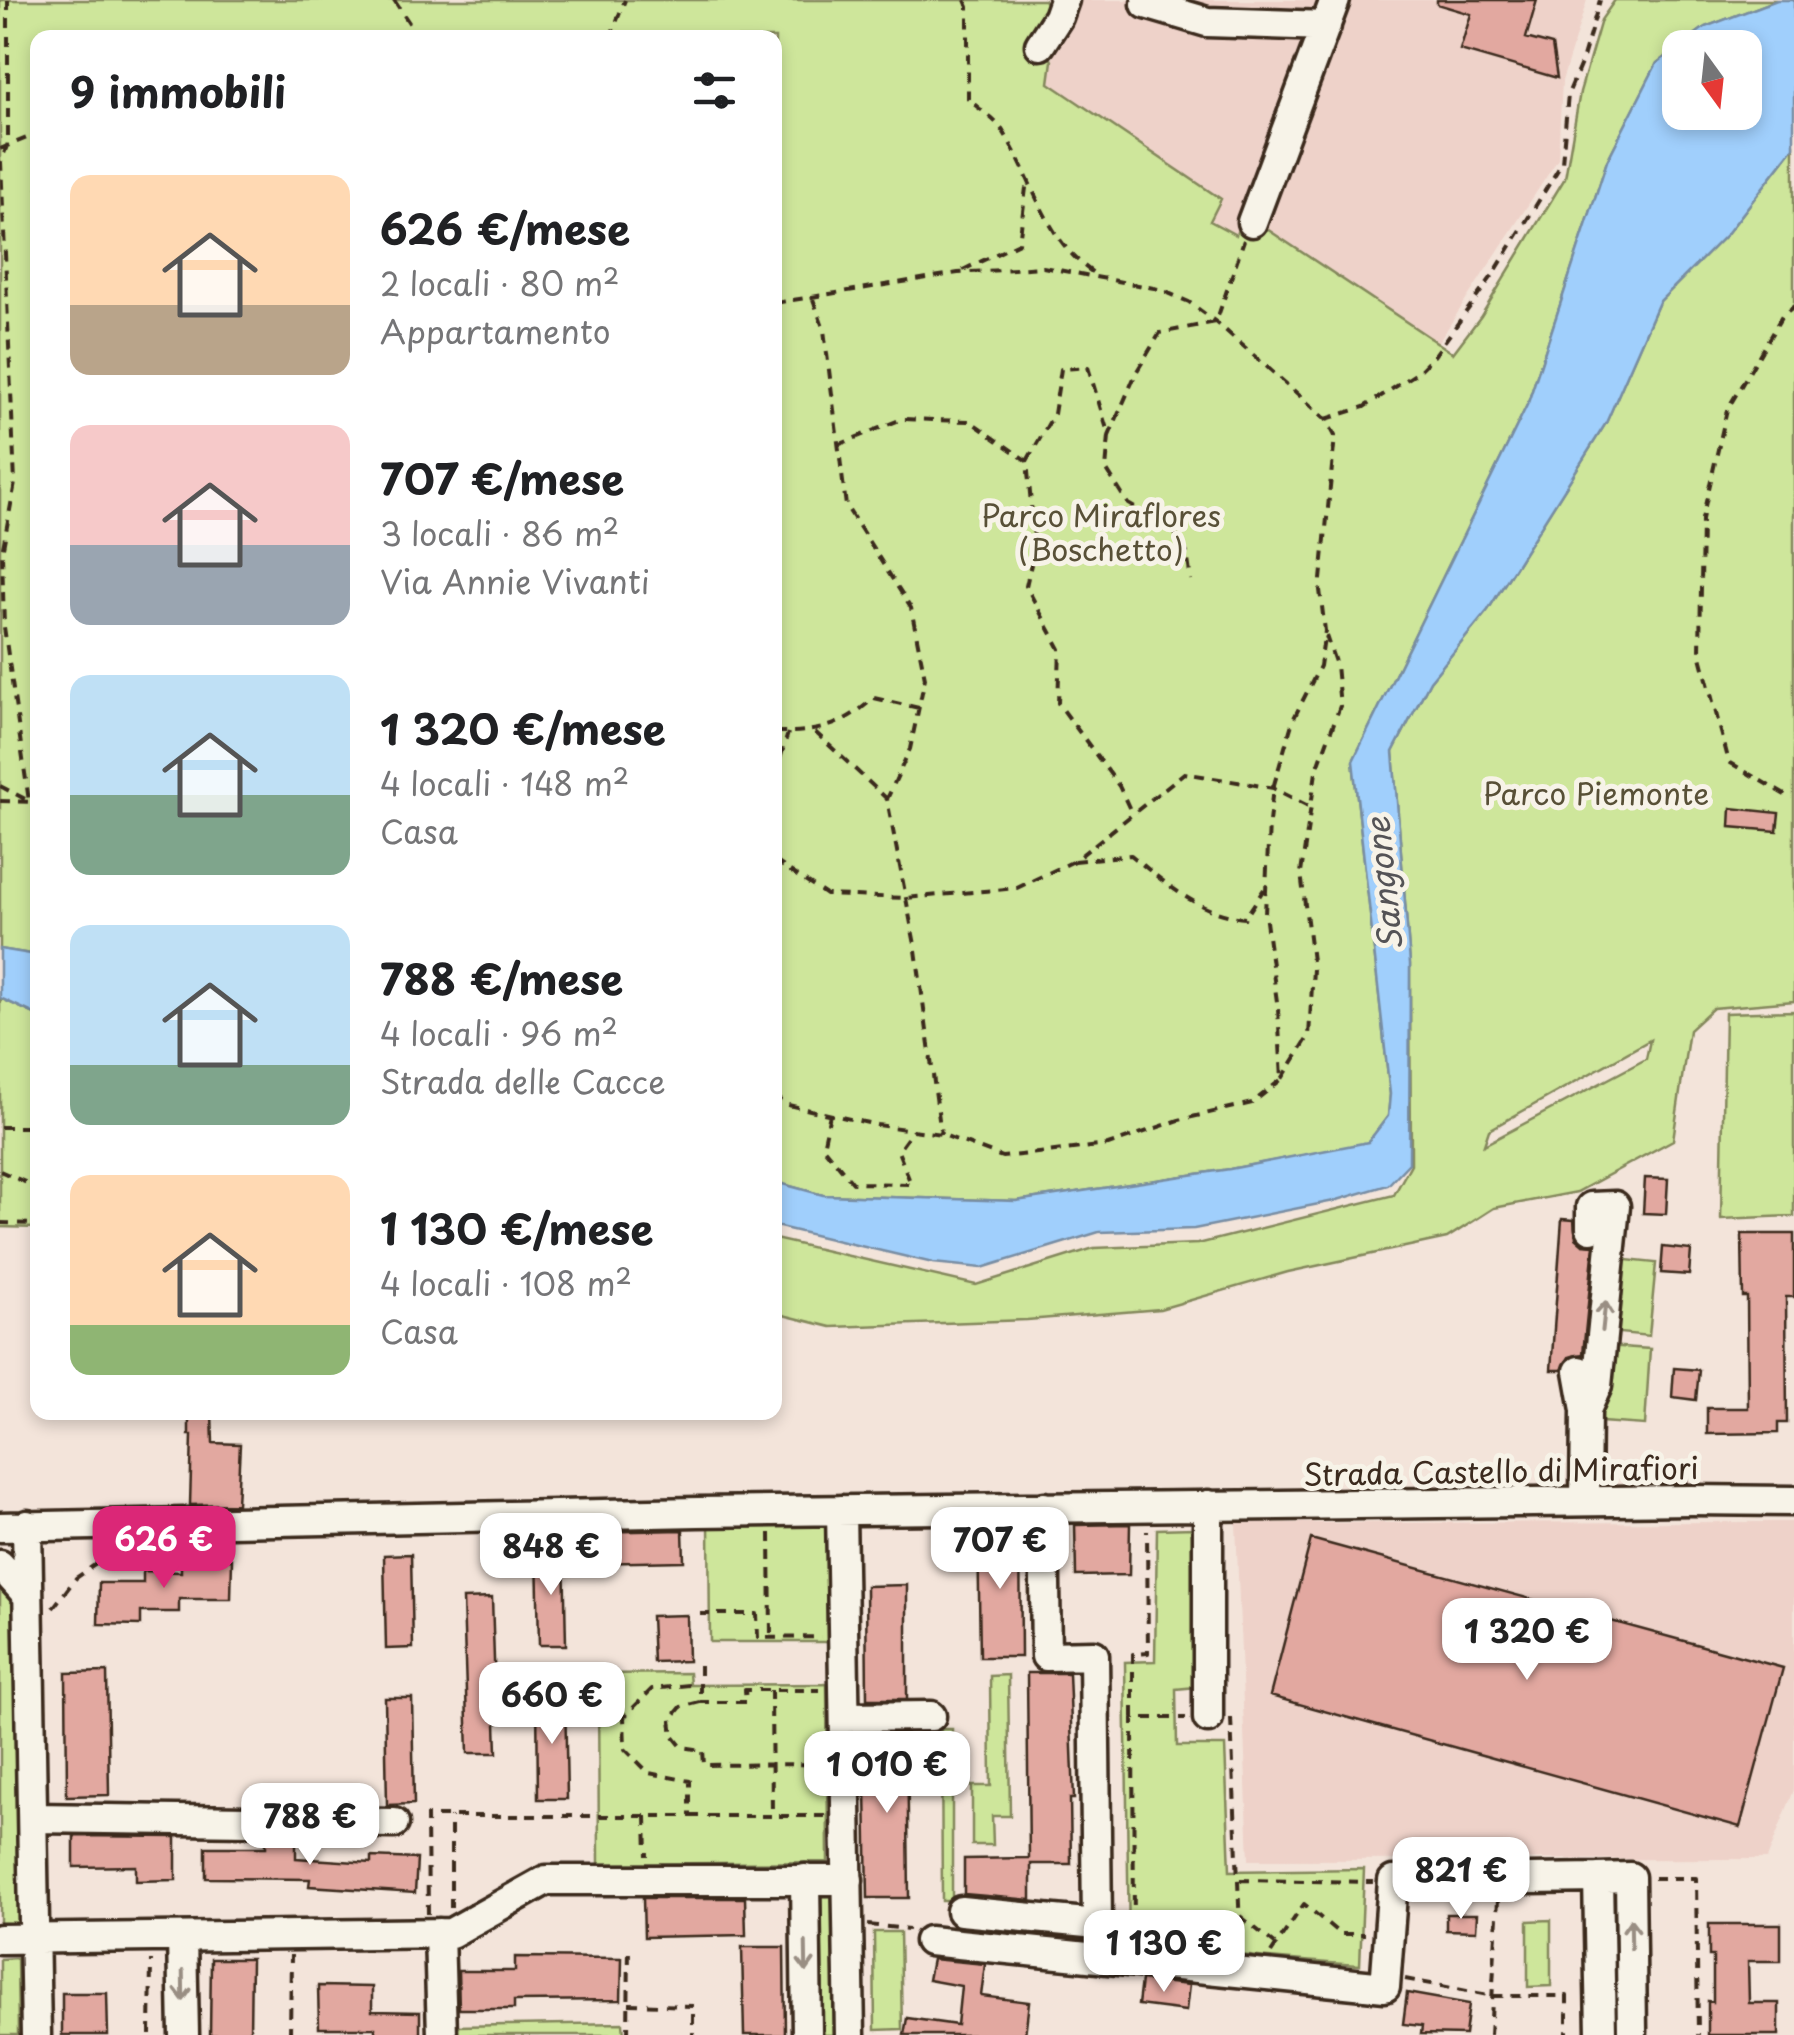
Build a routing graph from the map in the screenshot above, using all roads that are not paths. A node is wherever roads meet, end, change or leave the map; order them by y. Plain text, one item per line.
1 (1064, 0) edge
2 (1146, 4) dead end
3 (1330, 13) edge
4 (1040, 44) dead end
5 (1252, 222) road end
6 (1592, 1228) dead end
7 (1580, 1371) dead end
8 (1586, 1410) junction
9 (1585, 1501) junction
10 (1794, 1502) edge
11 (1208, 1506) junction
12 (1044, 1508) junction
13 (841, 1510) junction
14 (13, 1526) edge
15 (15, 1581) edge
16 (845, 1704) junction
17 (931, 1716) dead end
18 (1208, 1718) road end
19 (33, 1818) junction
20 (394, 1823) dead end
21 (1598, 1878) junction
22 (805, 1879) junction
23 (848, 1880) junction
24 (961, 1912) dead end
25 (439, 1933) junction
26 (182, 1937) junction
27 (0, 1939) edge
28 (35, 1939) junction
29 (929, 1942) dead end
30 (1642, 2033) edge
31 (1600, 2034) edge
32 (36, 2035) edge
33 (184, 2035) edge
34 (442, 2035) edge
35 (807, 2035) edge
36 (850, 2035) edge

1 - 4 street
2 - 3 street
3 - 5 street
8 -> 6 street
7 - 8 street
8 - 9 street
9 - 10 street, Strada Castello di Mirafiori
9 - 11 street, Strada Castello di Mirafiori
11 - 12 street, Strada Castello di Mirafiori
11 - 18 street
12 - 13 street, Strada Castello di Mirafiori
12 - 24 street
13 - 14 street, Strada Castello di Mirafiori
13 - 16 street
14 - 15 street
15 - 19 street
16 - 17 street
16 - 23 street
19 - 20 street
19 - 28 street
21 - 29 street
30 -> 21 street
21 - 31 street
22 - 23 street
22 - 25 street
22 -> 35 street
23 - 36 street
25 - 26 street
25 - 34 street
26 - 28 street
26 -> 33 street
27 - 28 street
28 - 32 street
30 - 31 street

